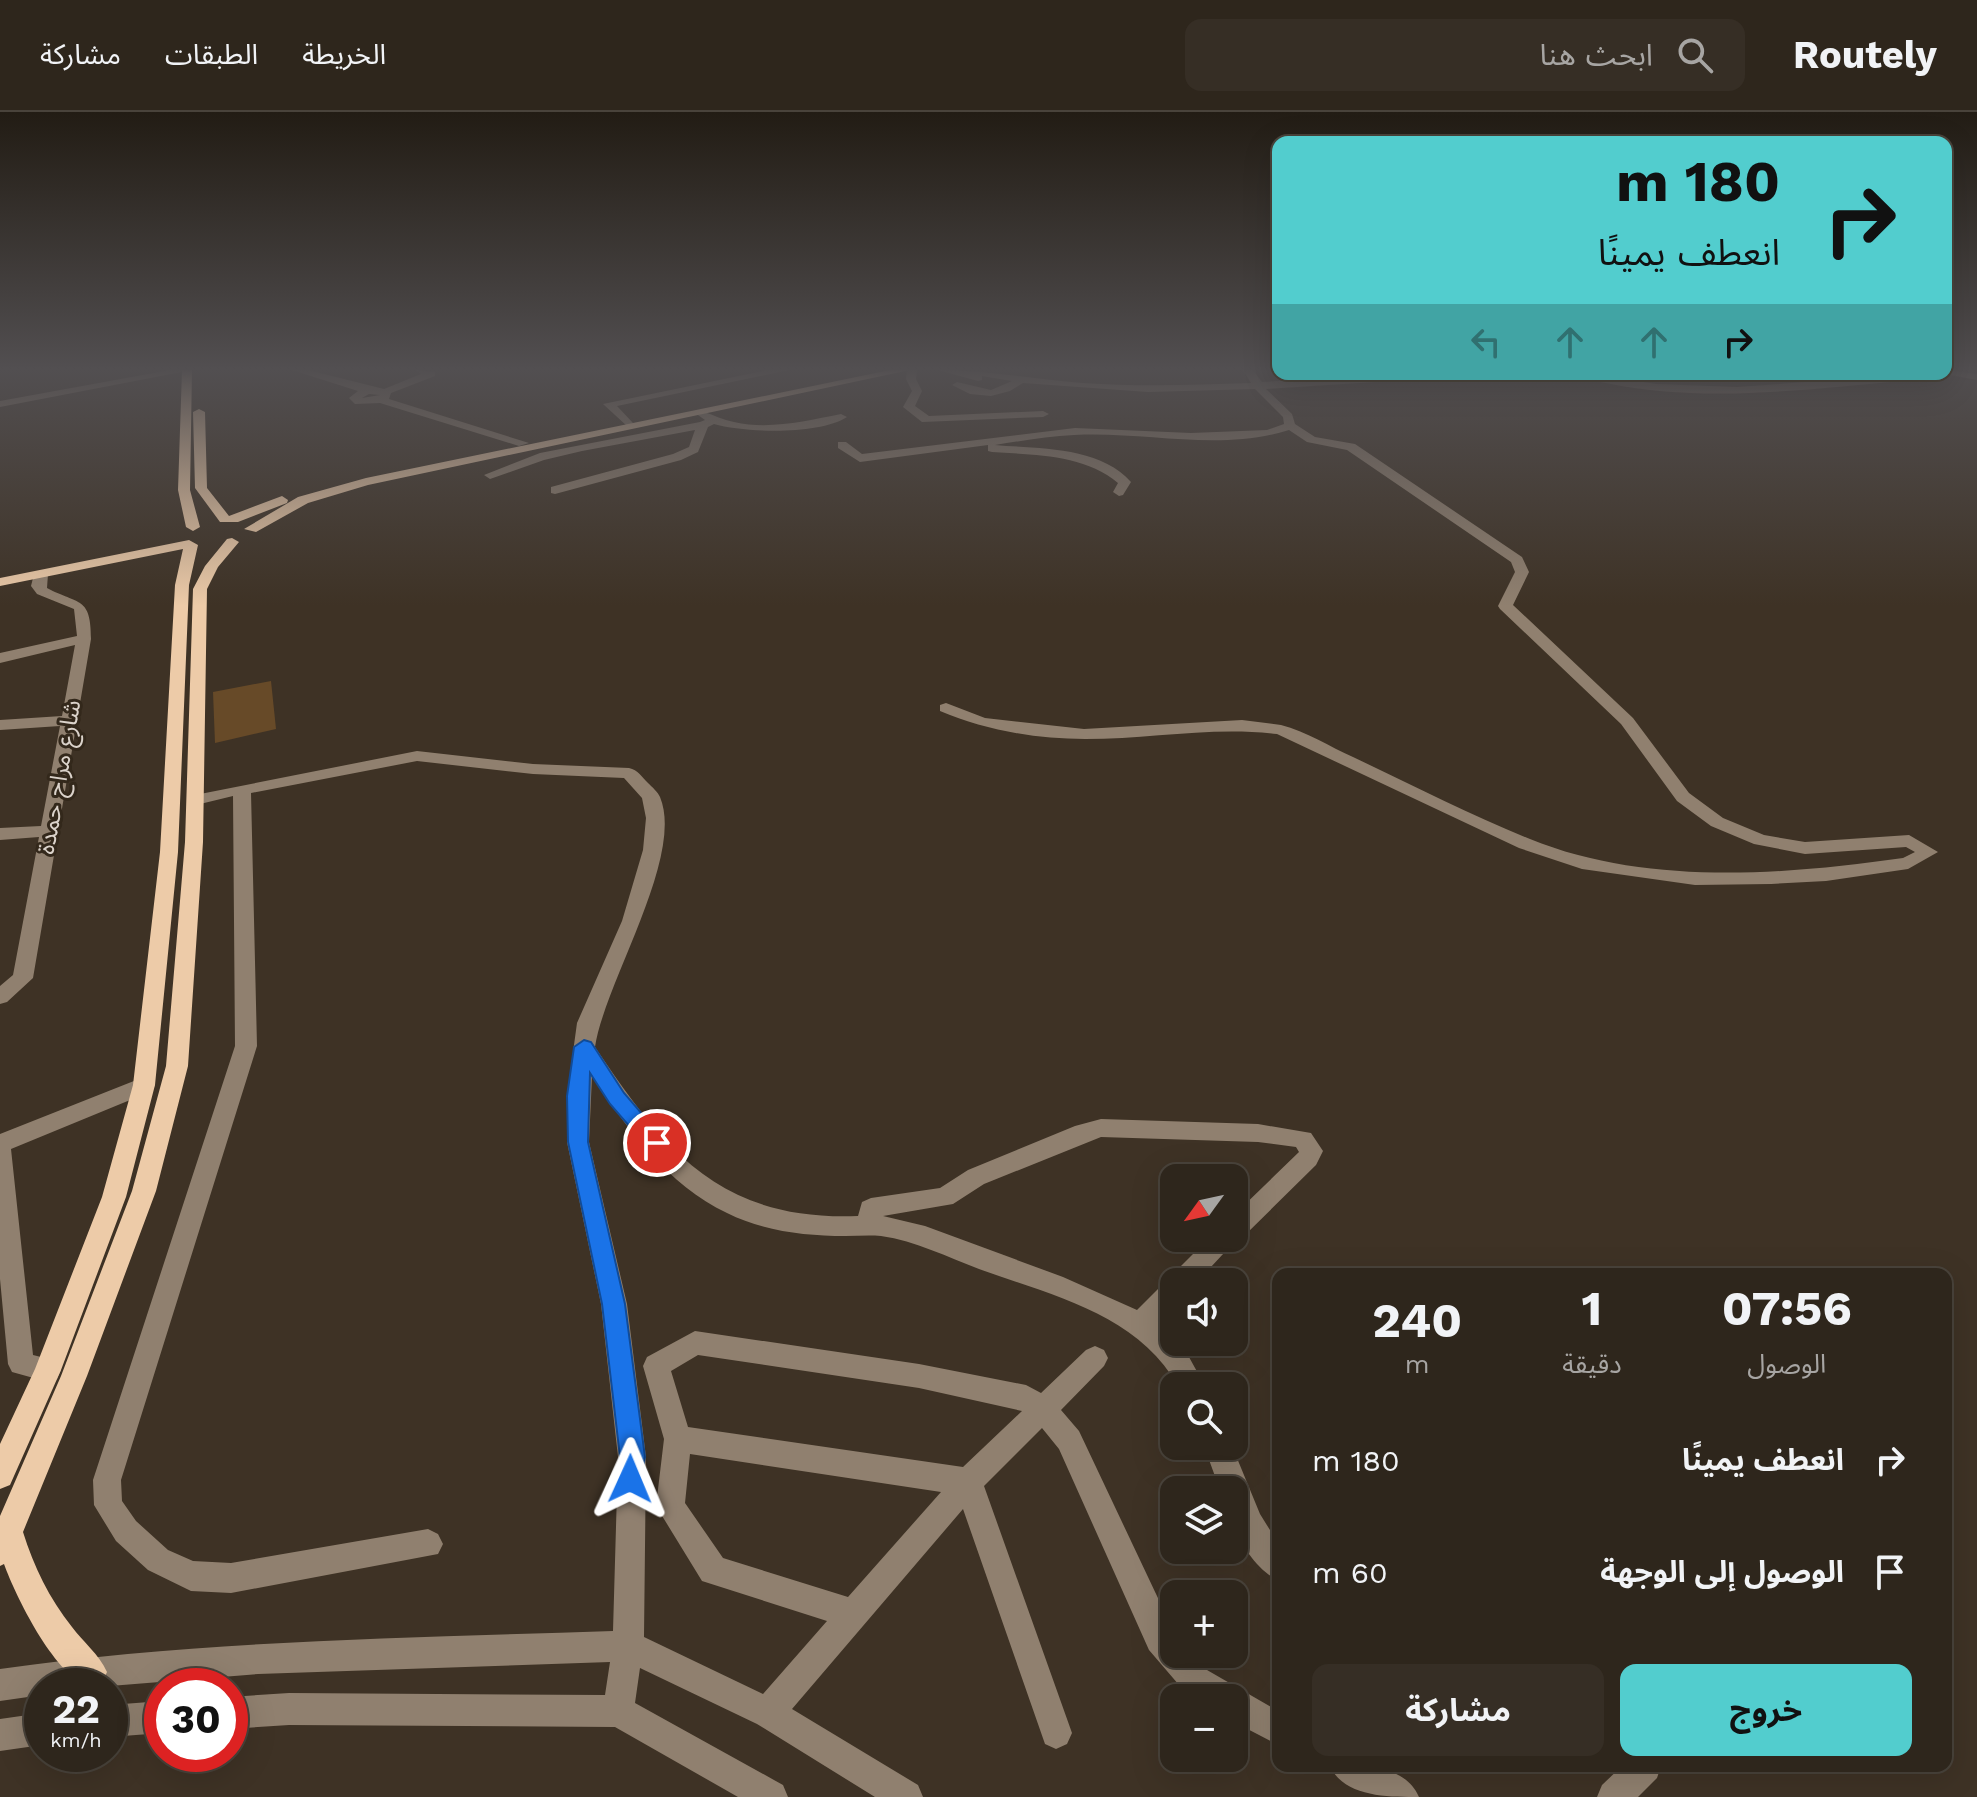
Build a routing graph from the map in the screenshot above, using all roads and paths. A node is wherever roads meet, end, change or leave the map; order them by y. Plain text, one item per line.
1 (185, 449) edge
2 (200, 449) edge
3 (497, 449) edge
4 (553, 449) edge
5 (574, 449) edge
6 (694, 449) edge
7 (847, 449) edge
8 (927, 449) edge
9 (985, 449) edge
10 (1351, 449) edge
11 (490, 475) dead end
12 (555, 490) dead end
13 (1119, 492) dead end
14 (229, 519) junction
15 (242, 536) junction
16 (190, 538) junction
17 (41, 574) junction
18 (0, 582) edge
19 (84, 639) junction
20 (0, 658) edge
21 (946, 708) dead end
22 (69, 720) junction
23 (0, 725) edge
24 (242, 789) junction
25 (196, 800) junction
26 (50, 831) junction
27 (0, 834) edge
28 (0, 997) edge
29 (584, 1047) junction
30 (144, 1085) junction
31 (0, 1144) edge
32 (0, 1151) edge
33 (1248, 1216) edge
34 (870, 1224) junction
35 (1211, 1252) edge
36 (1195, 1268) edge
37 (1160, 1303) edge
38 (1139, 1325) junction
39 (1095, 1358) dead end
40 (11, 1365) edge
41 (48, 1370) junction
42 (1184, 1372) edge
43 (1043, 1409) junction
44 (678, 1439) junction
45 (1224, 1460) edge
46 (0, 1475) edge
47 (968, 1482) junction
48 (4, 1541) edge
49 (428, 1544) dead end
50 (1272, 1559) edge
51 (852, 1614) junction
52 (628, 1646) junction
53 (87, 1668) edge
54 (128, 1669) edge
55 (24, 1682) edge
56 (1201, 1684) edge
57 (0, 1685) edge
58 (618, 1711) junction
59 (248, 1712) edge
60 (1248, 1712) edge
61 (768, 1713) junction
62 (1272, 1726) edge
63 (24, 1732) edge
64 (1056, 1733) dead end
65 (0, 1735) edge
66 (1357, 1772) edge
67 (1639, 1772) edge
68 (771, 1797) edge
69 (906, 1797) edge
70 (1402, 1797) edge
71 (1614, 1797) edge

1 - 16 main road
2 - 14 main road
3 - 14 main road
4 - 15 main road
5 - 11 street
6 - 12 street
7 - 8 street
9 - 13 street
10 - 21 street
14 - 15 main road
14 - 16 main road
15 - 16 main road
15 - 25 main road
16 - 17 main road
16 - 30 main road
17 - 18 main road
17 - 19 street, شارع مراح حمدة
19 - 20 street
19 - 22 street, شارع مراح حمدة
22 - 23 street
22 - 26 street, شارع مراح حمدة
24 - 25 street
24 - 29 street
24 - 49 street
25 - 48 main road
26 - 27 street
26 - 28 street, شارع مراح حمدة
29 - 34 street
29 - 52 street
30 - 31 street
30 - 41 main road
32 - 40 street
33 - 34 street
34 - 38 street
35 - 36 street
37 - 38 street
38 - 42 street
39 - 43 street
40 - 41 street
41 - 46 main road
43 - 44 street
43 - 47 street
43 - 56 street
44 - 47 street
44 - 51 street
45 - 50 street
47 - 51 street
47 - 64 street
48 - 53 main road
51 - 61 street
52 - 54 street
52 - 58 street
52 - 61 street
55 - 57 street
58 - 59 street
58 - 68 street
60 - 62 street
61 - 69 street
63 - 65 street
66 - 70 street
67 - 71 street

